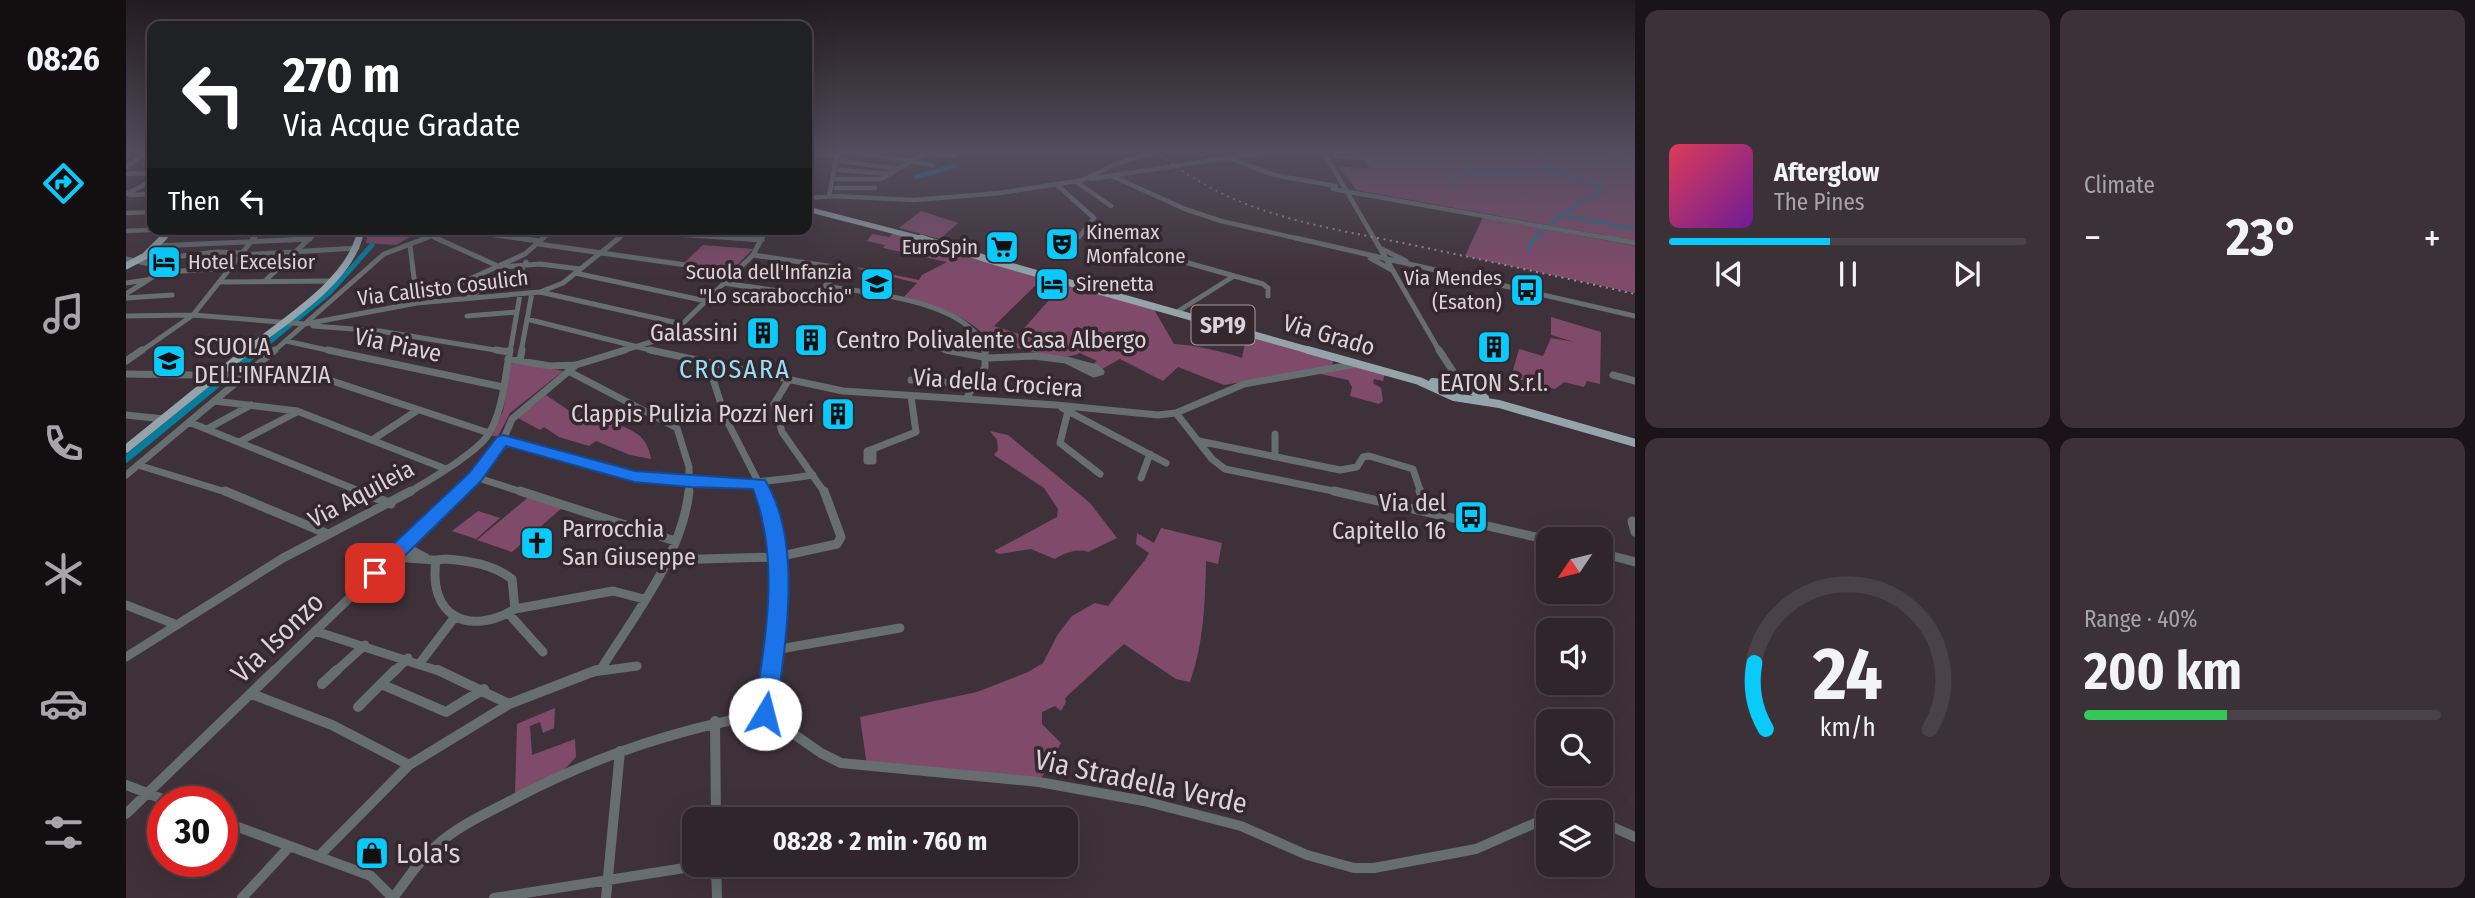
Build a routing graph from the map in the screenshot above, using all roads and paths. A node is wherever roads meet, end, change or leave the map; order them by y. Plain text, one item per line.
1 (830, 193) edge
2 (832, 193) edge
3 (875, 193) edge
4 (999, 193) edge
5 (1066, 193) edge
6 (1092, 193) edge
7 (1150, 193) edge
8 (1340, 193) edge
9 (1348, 193) edge
10 (1358, 193) edge
11 (829, 196) junction
12 (1375, 196) junction
13 (875, 198) junction
14 (1352, 199) junction
15 (812, 202) edge
16 (812, 206) edge
17 (1111, 206) dead end
18 (812, 208) edge
19 (147, 212) edge
20 (126, 213) edge
21 (147, 230) edge
22 (126, 231) edge
23 (167, 235) edge
24 (256, 235) edge
25 (314, 235) edge
26 (360, 235) edge
27 (437, 235) edge
28 (491, 235) edge
29 (547, 235) edge
30 (622, 235) edge
31 (687, 235) edge
32 (764, 235) edge
33 (433, 237) junction
34 (1079, 237) dead end
35 (310, 239) junction
36 (762, 240) junction
37 (251, 242) junction
38 (539, 242) junction
39 (1635, 243) edge
40 (410, 245) junction
41 (155, 246) junction
42 (357, 248) junction
43 (1381, 248) junction
44 (603, 251) junction
45 (296, 252) junction
46 (241, 254) junction
47 (525, 254) junction
48 (753, 255) junction
49 (1367, 255) junction
50 (126, 259) edge
51 (1387, 259) junction
52 (999, 260) junction
53 (137, 261) junction
54 (1181, 261) dead end
55 (1408, 263) junction
56 (526, 264) junction
57 (126, 266) edge
58 (500, 267) junction
59 (167, 268) junction
60 (230, 268) junction
61 (848, 269) dead end
62 (1393, 270) junction
63 (578, 271) junction
64 (735, 272) junction
65 (835, 276) dead end
66 (1234, 276) junction
67 (148, 280) junction
68 (264, 281) junction
69 (333, 281) junction
70 (219, 282) junction
71 (126, 283) edge
72 (723, 283) junction
73 (540, 292) junction
74 (532, 293) junction
75 (793, 293) dead end
76 (172, 295) dead end
77 (520, 295) junction
78 (126, 296) edge
79 (1268, 296) dead end
80 (465, 298) junction
81 (706, 301) junction
82 (417, 303) junction
83 (1180, 310) junction
84 (517, 312) junction
85 (192, 314) junction
86 (126, 316) edge
87 (467, 316) dead end
88 (1635, 316) edge
89 (527, 318) junction
90 (288, 324) junction
91 (305, 324) junction
92 (318, 324) junction
93 (682, 324) junction
94 (670, 337) junction
95 (286, 341) junction
96 (926, 346) dead end
97 (640, 347) junction
98 (657, 352) junction
99 (509, 356) junction
100 (1332, 356) junction
101 (988, 358) junction
102 (520, 360) junction
103 (1066, 360) junction
104 (126, 361) edge
105 (708, 363) junction
106 (1359, 364) junction
107 (1332, 367) junction
108 (573, 369) junction
109 (126, 374) edge
110 (1612, 375) dead end
111 (220, 376) junction
112 (243, 376) junction
113 (911, 380) dead end
114 (788, 381) junction
115 (1635, 381) edge
116 (974, 384) junction
117 (1451, 384) junction
118 (503, 387) junction
119 (911, 396) junction
120 (1472, 396) junction
121 (967, 399) junction
122 (214, 401) junction
123 (251, 405) junction
124 (1056, 405) junction
125 (418, 410) junction
126 (297, 411) junction
127 (1068, 411) junction
128 (1176, 413) junction
129 (126, 415) edge
130 (164, 419) junction
131 (189, 422) junction
132 (207, 429) junction
133 (489, 433) junction
134 (1275, 434) dead end
135 (372, 440) junction
136 (503, 440) junction
137 (1198, 441) junction
138 (239, 442) junction
139 (1635, 443) edge
140 (127, 447) edge
141 (873, 448) dead end
142 (1150, 454) junction
143 (1275, 457) junction
144 (1166, 463) dead end
145 (138, 466) junction
146 (446, 469) junction
147 (1100, 474) dead end
148 (126, 475) edge
149 (813, 475) junction
150 (475, 477) junction
151 (1141, 478) dead end
152 (690, 482) junction
153 (759, 483) junction
154 (391, 504) junction
155 (1426, 510) junction
156 (1632, 521) dead end
157 (1635, 532) edge
158 (328, 534) junction
159 (1536, 537) edge
160 (675, 541) junction
161 (403, 546) junction
162 (1614, 556) edge
163 (392, 557) junction
164 (777, 557) junction
165 (431, 559) junction
166 (666, 560) junction
167 (1635, 562) edge
168 (644, 598) junction
169 (126, 605) edge
170 (512, 612) junction
171 (454, 618) junction
172 (177, 625) junction
173 (900, 628) dead end
174 (315, 631) junction
175 (365, 645) junction
176 (774, 650) junction
177 (543, 652) dead end
178 (126, 657) edge
179 (408, 658) junction
180 (420, 663) junction
181 (637, 666) dead end
182 (601, 669) junction
183 (322, 684) dead end
184 (381, 684) junction
185 (484, 689) junction
186 (251, 694) junction
187 (509, 704) junction
188 (358, 707) dead end
189 (765, 714) junction
190 (715, 721) junction
191 (620, 751) junction
192 (410, 765) junction
193 (126, 785) edge
194 (155, 786) edge
195 (147, 793) edge
196 (147, 794) edge
197 (716, 807) edge
198 (126, 814) edge
199 (1536, 823) edge
200 (238, 827) edge
201 (1613, 827) edge
202 (1635, 837) edge
203 (290, 846) junction
204 (319, 856) junction
205 (682, 869) edge
206 (716, 877) edge
207 (608, 881) junction
208 (242, 898) edge
209 (393, 898) edge
210 (495, 898) edge
211 (606, 898) edge
212 (717, 898) edge

1 - 11 street
2 - 11 street
3 - 13 street
4 - 13 street
5 - 34 street
6 - 17 street
7 - 49 street
8 - 14 street
9 - 14 street
10 - 12 street
11 - 13 street
11 - 15 street
12 - 14 street
12 - 39 street
14 - 43 street
16 - 52 main road, Via Grado / SP19
18 - 52 main road, Via Grado / SP19
19 - 20 street
21 - 22 street
23 - 41 main road
24 - 37 street
25 - 35 street
26 - 42 main road
27 - 33 street
28 - 38 street
29 - 38 street
30 - 44 street, Via Callisto Cosulich
31 - 36 street
32 - 36 street
33 - 40 street
33 - 58 street
35 - 37 street
35 - 45 street
36 - 48 street
37 - 41 street
37 - 46 street
38 - 44 street
38 - 47 street
40 - 82 street
40 - 91 street
41 - 53 main road
42 - 45 street
42 - 69 main road
43 - 49 street
43 - 51 street
43 - 55 street
44 - 63 street, Via Callisto Cosulich
44 - 64 street
45 - 46 street
45 - 68 street
46 - 53 street
46 - 60 street
47 - 56 street
47 - 58 street
48 - 61 street
48 - 64 street
49 - 51 street
49 - 62 street
50 - 53 street
51 - 55 street
51 - 62 street
52 - 83 main road, Via Grado / SP19
52 - 100 main road, Via Grado / SP19
53 - 57 main road
53 - 59 street
54 - 66 street, Via Grado
55 - 62 street
55 - 88 street
56 - 58 street
56 - 63 street
56 - 80 street
58 - 82 street
59 - 60 street
59 - 67 street
60 - 70 street
62 - 117 street
63 - 73 street, Via Callisto Cosulich
63 - 81 street
64 - 72 street
65 - 101 street
66 - 79 street, Via Grado
66 - 83 street
67 - 71 street
67 - 78 street
68 - 69 street
68 - 70 street
69 - 90 main road
70 - 85 street
72 - 75 street
72 - 81 street
73 - 74 street, Via Callisto Cosulich
73 - 93 street
74 - 77 street, Via Callisto Cosulich
74 - 89 street
76 - 78 street
77 - 80 street, Via Callisto Cosulich
77 - 84 street
80 - 82 street, Via Callisto Cosulich
81 - 93 street
82 - 92 street, Via Callisto Cosulich
83 - 117 main road, Via Grado / SP19
84 - 87 street
84 - 99 street
85 - 86 street
85 - 90 street
85 - 104 street
89 - 97 street, Via della Crociera
89 - 102 street
90 - 91 street
90 - 111 main road
91 - 92 street
91 - 95 street
92 - 99 street
93 - 94 street
94 - 97 street
94 - 98 street
95 - 112 street
95 - 118 street, Via Piave
96 - 101 street
97 - 98 street, Via della Crociera
97 - 108 street
98 - 105 street, Via della Crociera
99 - 102 street
99 - 118 street
100 - 106 main road, Via Grado / SP19
100 - 107 street
101 - 103 street
101 - 116 street
102 - 108 street
103 - 103 street
105 - 114 street, Via della Crociera
105 - 153 street
106 - 107 street, Via della Crociera
106 - 117 main road, Via Grado / SP19
107 - 128 street, Via della Crociera
108 - 136 street, Via Isonzo
108 - 152 street
109 - 111 street
110 - 115 street
111 - 112 street
111 - 130 main road
112 - 122 street
112 - 125 street
113 - 116 street
114 - 119 street, Via della Crociera
114 - 149 street
116 - 121 street
117 - 120 main road, Via Grado / SP19
117 - 120 main road, Via Grado / SP19
118 - 133 street
119 - 121 street, Via della Crociera
119 - 141 street
120 - 139 main road, Via Grado / SP19
121 - 124 street, Via della Crociera
122 - 123 street
122 - 131 street
123 - 126 street
123 - 132 street
124 - 127 street
124 - 128 street, Via della Crociera
125 - 133 street
125 - 135 street
126 - 135 street
126 - 138 street
127 - 142 street
127 - 147 street
128 - 137 street
129 - 130 street
130 - 140 main road
131 - 132 street
131 - 145 street
132 - 138 street
133 - 146 street, Via Aquileia
134 - 143 street
135 - 146 street
136 - 150 street, Via Isonzo
136 - 152 street
137 - 143 street
137 - 155 street
138 - 154 street
142 - 144 street
142 - 151 street
143 - 155 street
145 - 148 street
145 - 158 street
146 - 154 street, Via Aquileia
149 - 153 street
149 - 164 street
150 - 160 street
150 - 161 street, Via Isonzo
152 - 153 street
152 - 160 street
153 - 164 street
154 - 158 street, Via Aquileia
155 - 159 street
156 - 157 street
158 - 172 street, Via Aquileia
160 - 166 street
161 - 163 street, Via Isonzo
161 - 165 street
162 - 167 street
163 - 165 street
163 - 174 street, Via Isonzo
164 - 166 street
164 - 176 street
165 - 170 street
165 - 171 street
166 - 168 street
168 - 170 street
168 - 182 street
169 - 172 street
170 - 171 street
170 - 177 street
171 - 180 street
172 - 178 street, Via Aquileia
173 - 176 street
174 - 175 street
174 - 186 street, Via Isonzo
175 - 179 street
175 - 183 street
176 - 189 street
179 - 180 street
179 - 184 street
180 - 185 street
181 - 182 street
182 - 187 street
184 - 185 street
184 - 188 street
185 - 187 street
186 - 192 street
186 - 194 street, Via Isonzo
187 - 192 street
189 - 190 street
189 - 199 street, Via Stradella Verde
190 - 191 street
190 - 197 street
191 - 207 street
191 - 209 street
192 - 204 street
193 - 195 street
196 - 198 street, Via Isonzo
200 - 203 street
201 - 202 street
203 - 204 street
203 - 208 street
204 - 209 street
205 - 207 street
206 - 212 street
207 - 210 street
207 - 211 street

